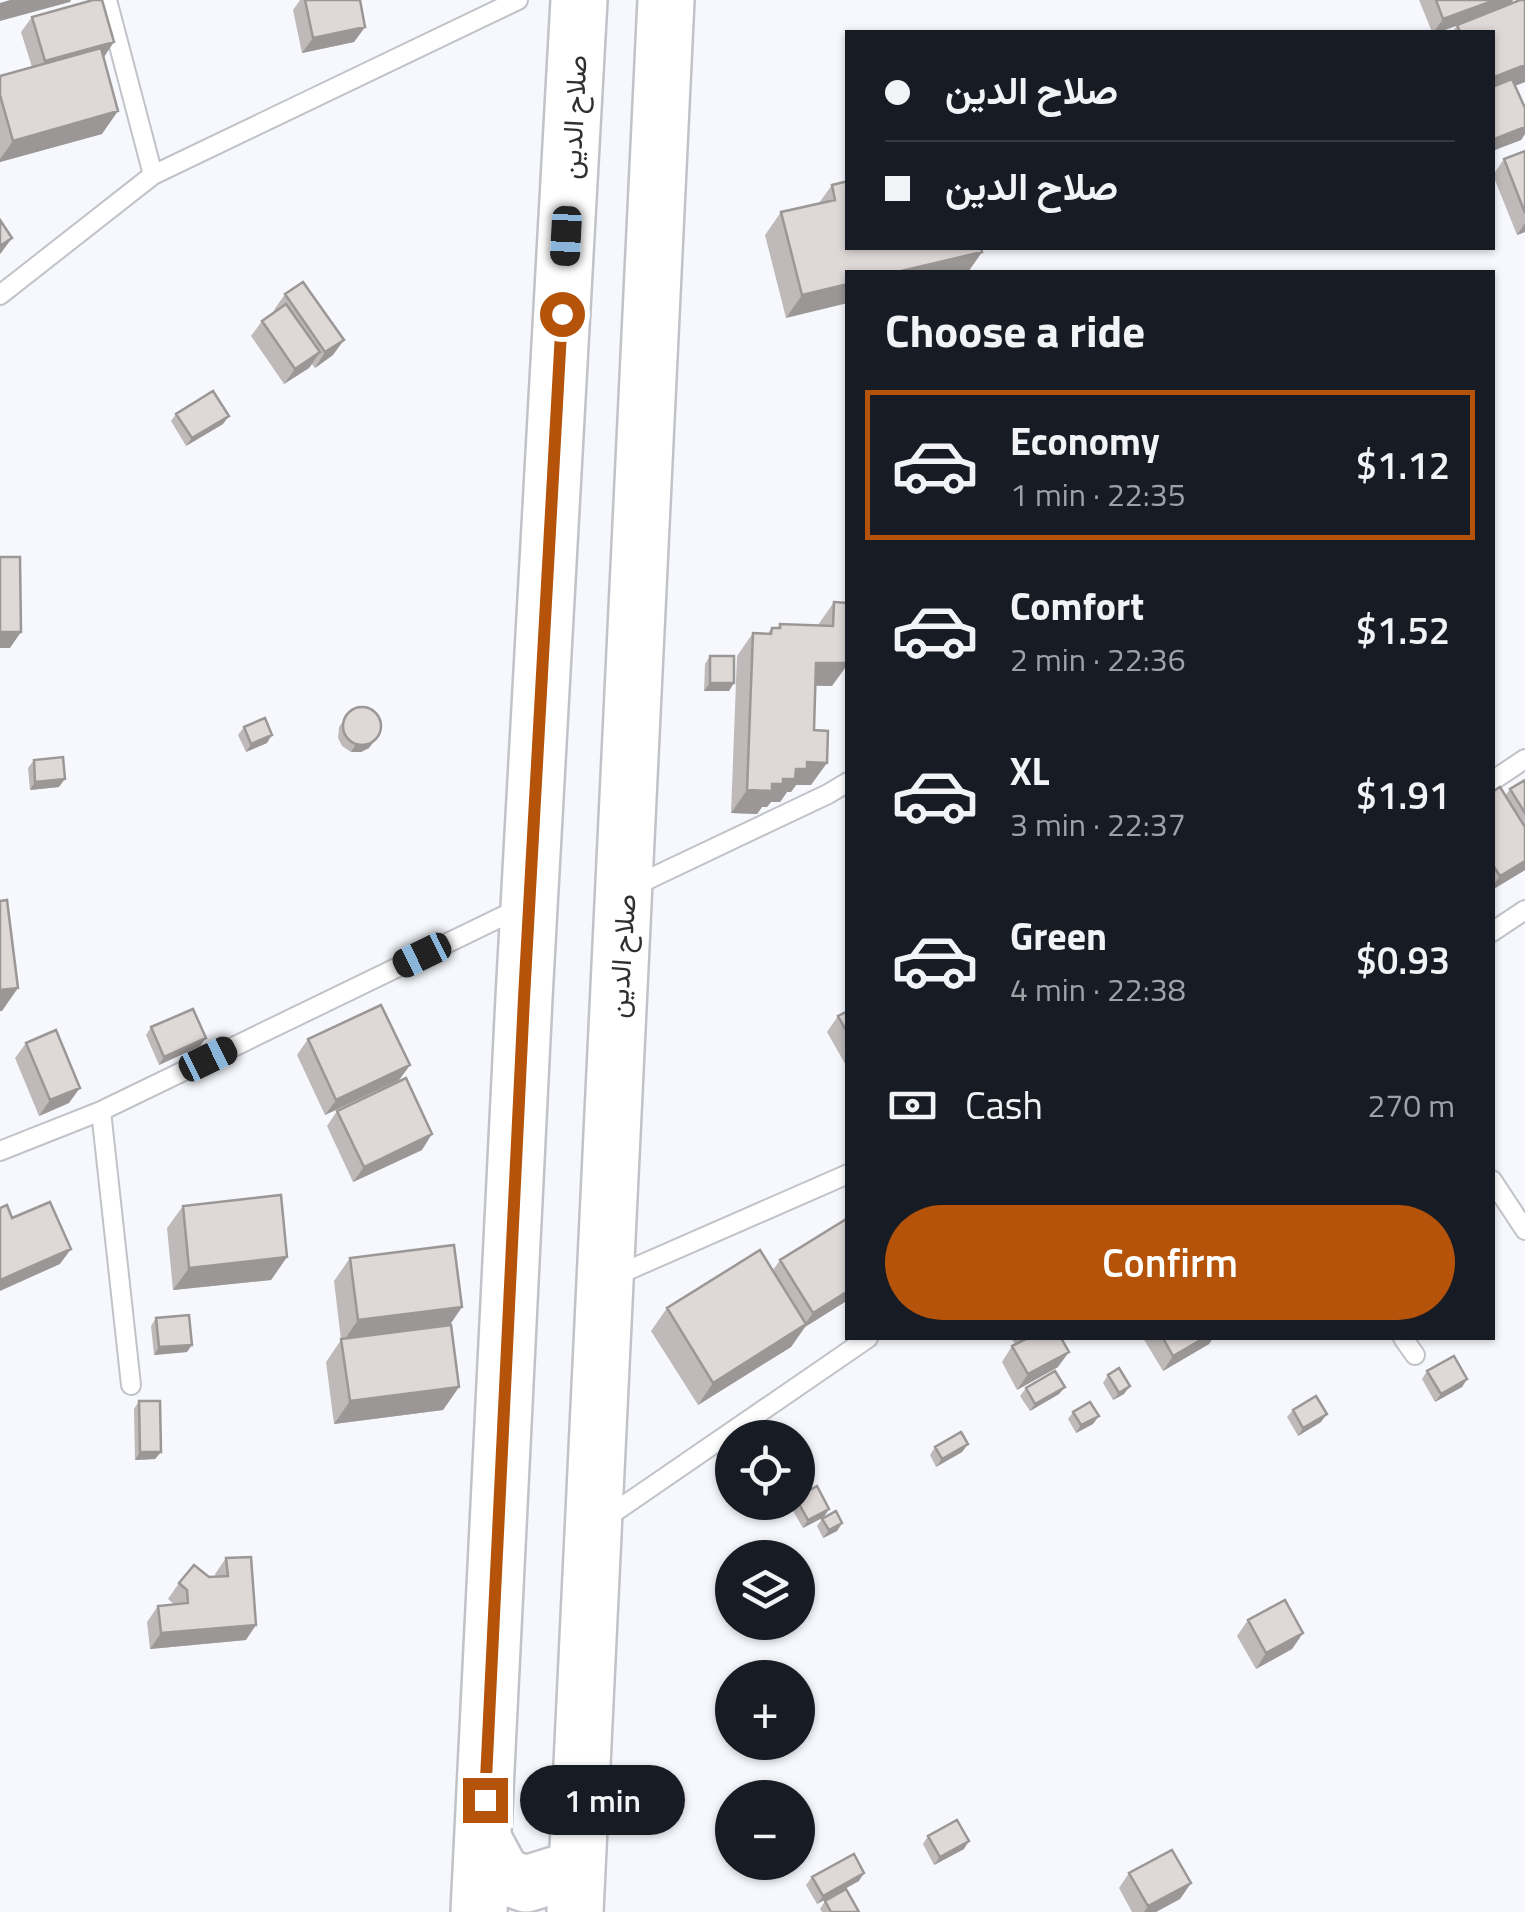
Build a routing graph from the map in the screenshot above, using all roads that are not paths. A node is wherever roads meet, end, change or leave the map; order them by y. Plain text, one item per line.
1 (107, 0) edge
2 (518, 0) edge
3 (579, 0) edge
4 (666, 0) edge
5 (152, 176) junction
6 (0, 295) edge
7 (1525, 759) edge
8 (1495, 779) edge
9 (845, 784) edge
10 (625, 890) junction
11 (529, 903) junction
12 (1525, 910) edge
13 (1495, 930) edge
14 (101, 1111) junction
15 (0, 1151) edge
16 (845, 1175) edge
17 (1495, 1185) edge
18 (1525, 1230) edge
19 (605, 1280) junction
20 (865, 1340) edge
21 (1405, 1340) edge
22 (1415, 1356) dead end
23 (131, 1384) dead end
24 (594, 1526) junction
25 (483, 1838) junction
26 (576, 1890) edge
27 (479, 1912) edge

1 - 5 lane
2 - 5 lane
3 - 11 highway, صلاح الدين
4 - 10 highway, صلاح الدين
5 - 6 lane
7 - 8 lane
9 - 10 lane
10 - 19 highway, صلاح الدين
11 - 14 lane
11 - 25 highway, صلاح الدين
12 - 13 lane
14 - 15 lane
14 - 23 lane
16 - 19 lane
17 - 18 lane
19 - 24 highway, صلاح الدين
20 - 24 lane
21 - 22 lane
24 - 26 highway, صلاح الدين
25 - 26 highway
25 - 27 highway, صلاح الدين

